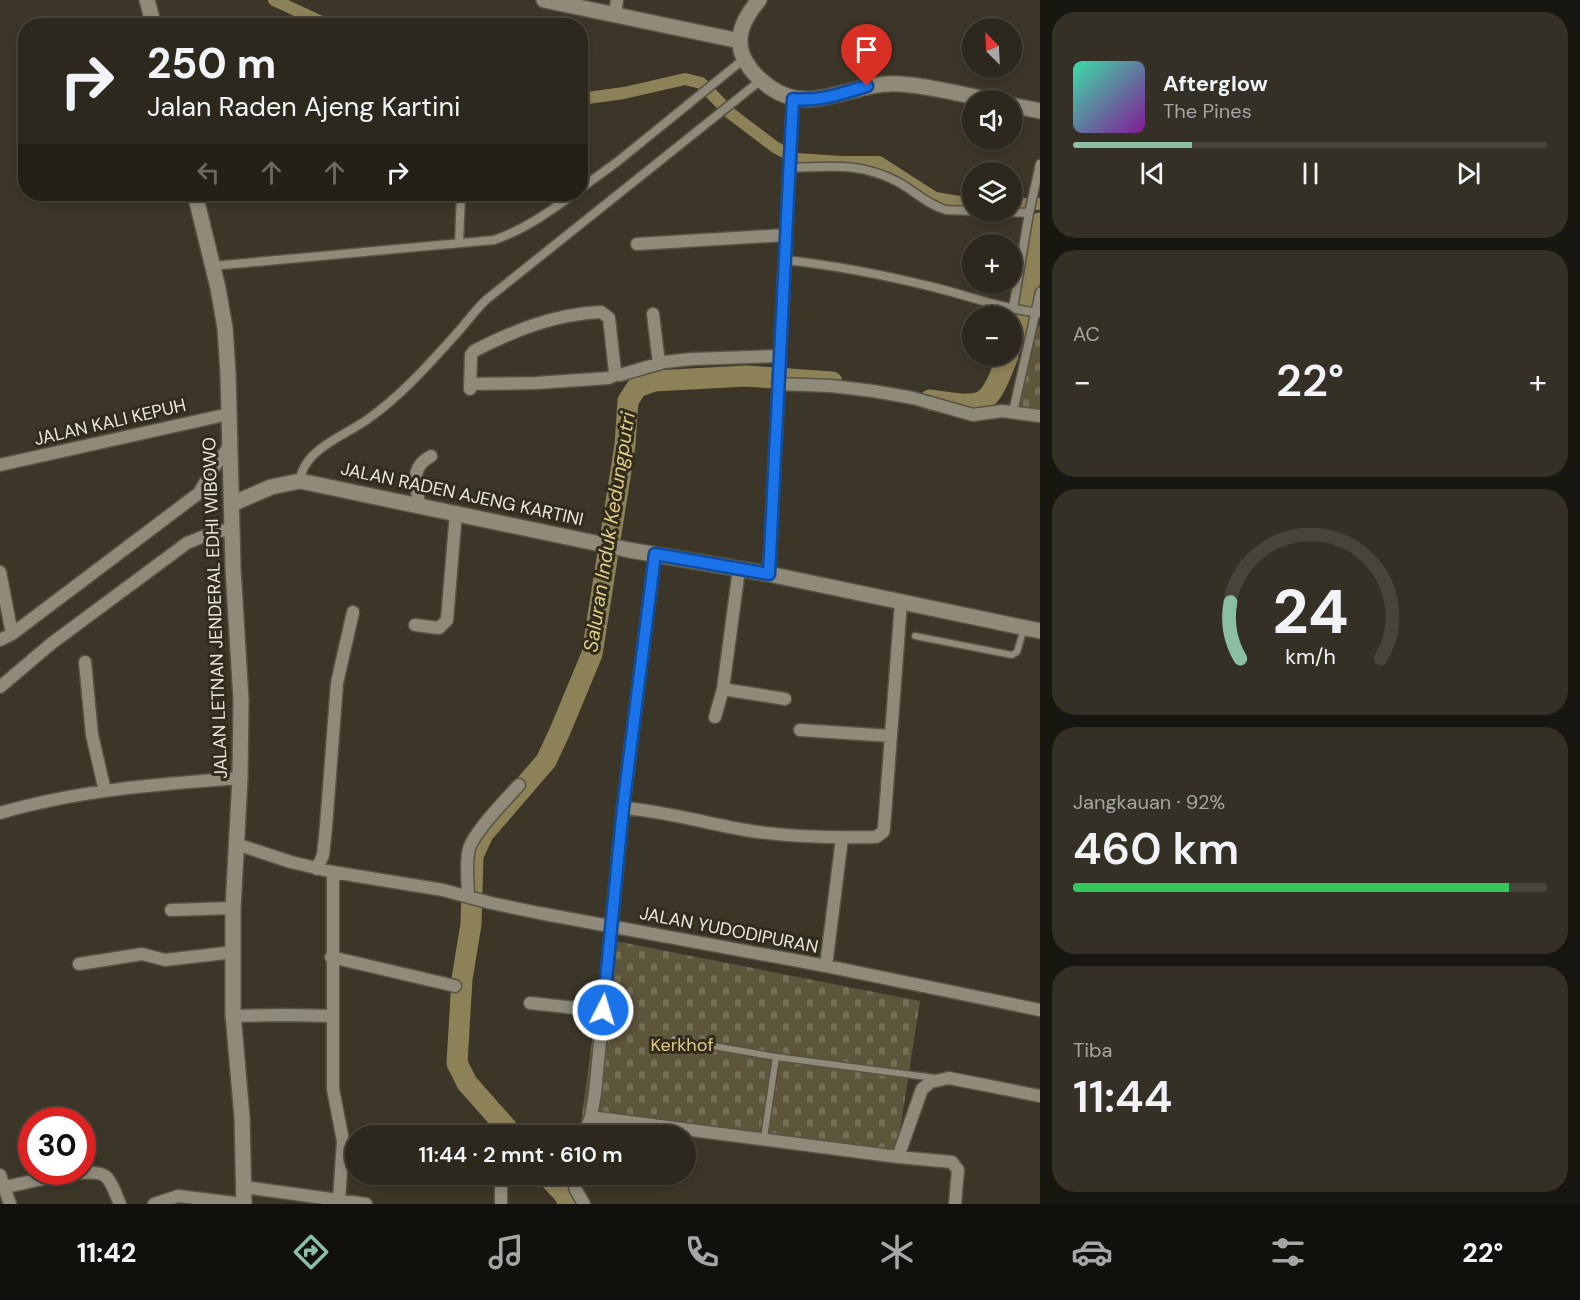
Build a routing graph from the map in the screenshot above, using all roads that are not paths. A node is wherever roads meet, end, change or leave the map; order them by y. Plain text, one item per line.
1 (147, 0) edge
2 (544, 0) edge
3 (617, 0) edge
4 (759, 0) edge
5 (615, 16) junction
6 (152, 18) edge
7 (740, 41) junction
8 (744, 59) junction
9 (761, 80) junction
10 (962, 94) edge
11 (793, 99) junction
12 (1022, 107) edge
13 (1040, 111) edge
14 (1040, 164) edge
15 (789, 166) junction
16 (588, 183) edge
17 (197, 201) edge
18 (461, 201) edge
19 (564, 201) edge
20 (1029, 212) junction
21 (785, 235) junction
22 (459, 243) junction
23 (637, 244) dead end
24 (784, 260) junction
25 (212, 266) junction
26 (1040, 292) edge
27 (1004, 306) edge
28 (1015, 306) edge
29 (1036, 313) edge
30 (653, 314) dead end
31 (779, 359) junction
32 (659, 364) junction
33 (617, 374) junction
34 (778, 384) junction
35 (1013, 412) junction
36 (229, 414) junction
37 (1040, 416) edge
38 (231, 444) junction
39 (431, 456) dead end
40 (0, 465) edge
41 (300, 481) junction
42 (232, 504) junction
43 (419, 504) junction
44 (456, 512) junction
45 (233, 530) junction
46 (655, 554) junction
47 (738, 569) junction
48 (0, 572) edge
49 (769, 574) junction
50 (901, 602) junction
51 (353, 612) dead end
52 (415, 626) dead end
53 (1024, 628) junction
54 (1040, 631) edge
55 (12, 634) junction
56 (915, 636) dead end
57 (0, 640) edge
58 (85, 662) dead end
59 (0, 687) edge
60 (723, 689) junction
61 (785, 699) dead end
62 (715, 717) dead end
63 (800, 730) dead end
64 (891, 736) junction
65 (240, 778) junction
66 (519, 785) dead end
67 (105, 791) junction
68 (623, 808) junction
69 (0, 813) edge
70 (842, 838) junction
71 (236, 844) junction
72 (317, 868) junction
73 (333, 872) junction
74 (470, 898) junction
75 (233, 908) junction
76 (171, 910) dead end
77 (611, 926) junction
78 (234, 952) junction
79 (332, 957) junction
80 (79, 964) dead end
81 (826, 966) junction
82 (455, 986) dead end
83 (530, 1003) dead end
84 (1040, 1010) edge
85 (603, 1011) junction
86 (233, 1016) junction
87 (332, 1016) junction
88 (674, 1039) dead end
89 (776, 1057) junction
90 (941, 1079) junction
91 (1040, 1096) edge
92 (591, 1117) junction
93 (588, 1125) edge
94 (345, 1129) edge
95 (764, 1138) junction
96 (898, 1156) junction
97 (345, 1165) edge
98 (2, 1181) edge
99 (501, 1185) edge
100 (575, 1185) edge
101 (244, 1187) junction
102 (339, 1200) junction
103 (10, 1204) edge
104 (120, 1204) edge
105 (154, 1204) edge
106 (243, 1204) edge
107 (366, 1204) edge
108 (501, 1204) edge
109 (584, 1204) edge
110 (955, 1204) edge

1 - 6 street
2 - 5 street
3 - 5 street
4 - 7 street
5 - 7 street
7 - 8 street
8 - 9 street
8 - 16 street
9 - 11 street
9 - 41 street
10 - 11 street
11 - 15 street
12 - 13 street
14 - 20 street
15 - 20 street
15 - 21 street
17 - 25 street, JALAN LETNAN JENDERAL EDHI WIBOWO
18 - 22 street
19 - 22 street
20 - 28 street
21 - 23 street
21 - 24 street
22 - 25 street
24 - 27 street
24 - 31 street
25 - 36 street, JALAN LETNAN JENDERAL EDHI WIBOWO
26 - 29 street
29 - 35 street
30 - 32 street
31 - 32 street
31 - 34 street
32 - 33 street
33 - 33 street
34 - 35 street
34 - 49 street
35 - 37 street
36 - 38 street, JALAN LETNAN JENDERAL EDHI WIBOWO
36 - 40 street, JALAN KALI KEPUH
38 - 42 street, JALAN LETNAN JENDERAL EDHI WIBOWO
38 - 55 street
39 - 43 street
41 - 42 street, JALAN RADEN AJENG KARTINI
41 - 43 street, JALAN RADEN AJENG KARTINI
42 - 45 street, JALAN LETNAN JENDERAL EDHI WIBOWO
43 - 44 street, JALAN RADEN AJENG KARTINI
44 - 46 street, JALAN RADEN AJENG KARTINI
44 - 52 street
45 - 59 street
45 - 65 street, JALAN LETNAN JENDERAL EDHI WIBOWO
46 - 47 street, JALAN RADEN AJENG KARTINI
46 - 68 street
47 - 49 street, JALAN RADEN AJENG KARTINI
47 - 60 street
48 - 55 street
49 - 50 street, JALAN RADEN AJENG KARTINI
50 - 53 street, JALAN RADEN AJENG KARTINI
50 - 64 street
51 - 72 street
53 - 54 street, JALAN RADEN AJENG KARTINI
53 - 56 lane
55 - 57 street
58 - 67 street
60 - 61 street
60 - 62 street
63 - 64 street
64 - 70 street
65 - 67 street
65 - 71 street, JALAN LETNAN JENDERAL EDHI WIBOWO
66 - 74 street
67 - 69 street
68 - 70 street
68 - 77 street
70 - 81 street
71 - 72 street, JALAN YUDODIPURAN
71 - 75 street, JALAN LETNAN JENDERAL EDHI WIBOWO
72 - 73 street, JALAN YUDODIPURAN
73 - 74 street, JALAN YUDODIPURAN
73 - 79 street
74 - 77 street, JALAN YUDODIPURAN
75 - 76 street
75 - 78 street, JALAN LETNAN JENDERAL EDHI WIBOWO
77 - 81 street, JALAN YUDODIPURAN
77 - 85 street
78 - 80 street
78 - 86 street, JALAN LETNAN JENDERAL EDHI WIBOWO
79 - 82 street
79 - 87 street
81 - 84 street, JALAN YUDODIPURAN
83 - 85 street
85 - 92 street
86 - 87 street
86 - 101 street, JALAN LETNAN JENDERAL EDHI WIBOWO
87 - 94 street
88 - 89 lane
89 - 90 lane
89 - 95 lane
90 - 91 street
90 - 96 street
92 - 93 street
92 - 95 street
95 - 96 street
96 - 110 street
97 - 102 street
98 - 103 street
98 - 104 street
99 - 108 street
100 - 109 street
101 - 102 street
101 - 106 street, JALAN LETNAN JENDERAL EDHI WIBOWO
102 - 107 street
105 - 106 street

